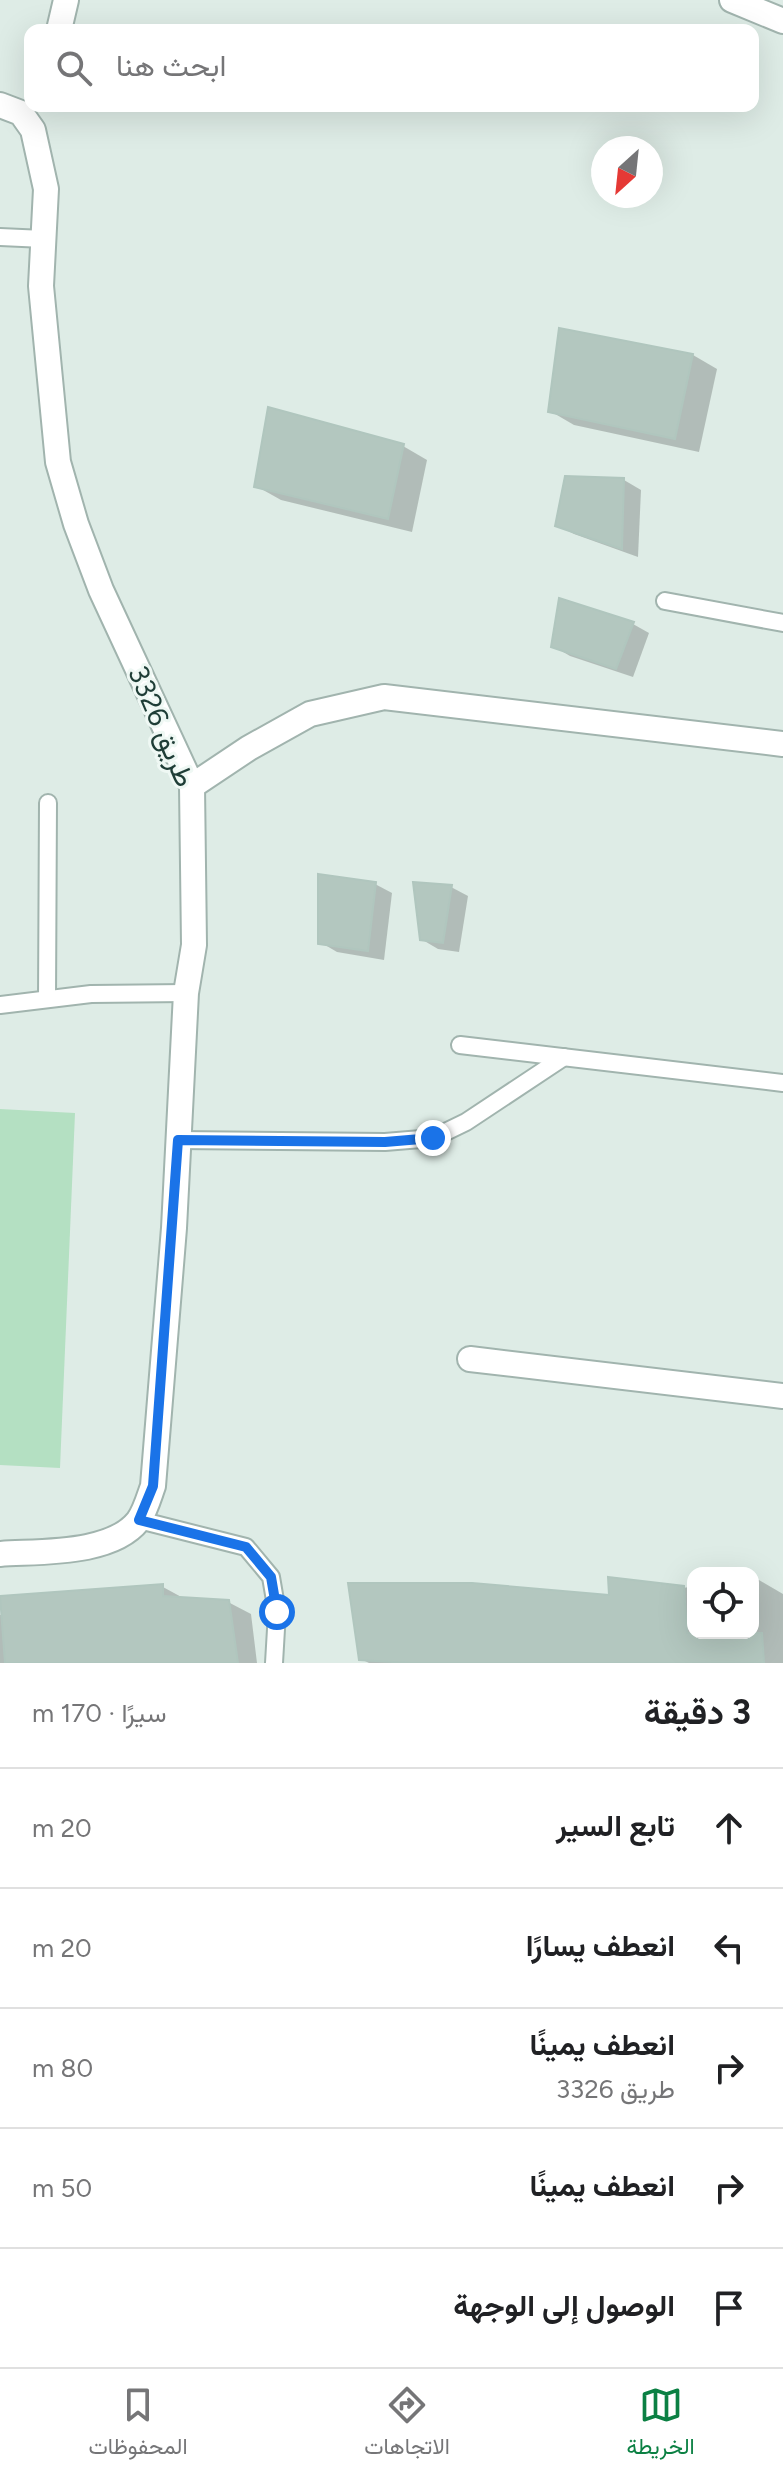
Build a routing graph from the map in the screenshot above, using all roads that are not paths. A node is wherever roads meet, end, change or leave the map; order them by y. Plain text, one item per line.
1 (66, 0) edge
2 (732, 0) edge
3 (783, 21) edge
4 (60, 24) edge
5 (17, 107) edge
6 (0, 237) edge
7 (44, 239) junction
8 (665, 601) dead end
9 (783, 623) edge
10 (783, 744) edge
11 (192, 786) junction
12 (48, 803) dead end
13 (186, 993) junction
14 (47, 999) junction
15 (0, 1005) edge
16 (460, 1045) dead end
17 (564, 1057) junction
18 (783, 1083) edge
19 (178, 1140) junction
20 (470, 1359) dead end
21 (783, 1396) edge
22 (139, 1520) junction
23 (0, 1554) edge
24 (274, 1663) edge

1 - 4 street
2 - 3 street
5 - 7 street, طريق 3326
6 - 7 lane
7 - 11 street, طريق 3326
8 - 9 lane
10 - 11 street
11 - 13 street, طريق 3326
12 - 14 lane
13 - 14 lane
13 - 19 street, طريق 3326
14 - 15 lane
16 - 17 lane
17 - 18 lane
17 - 19 lane
19 - 22 street, طريق 3326
20 - 21 street
22 - 23 street
22 - 24 lane

